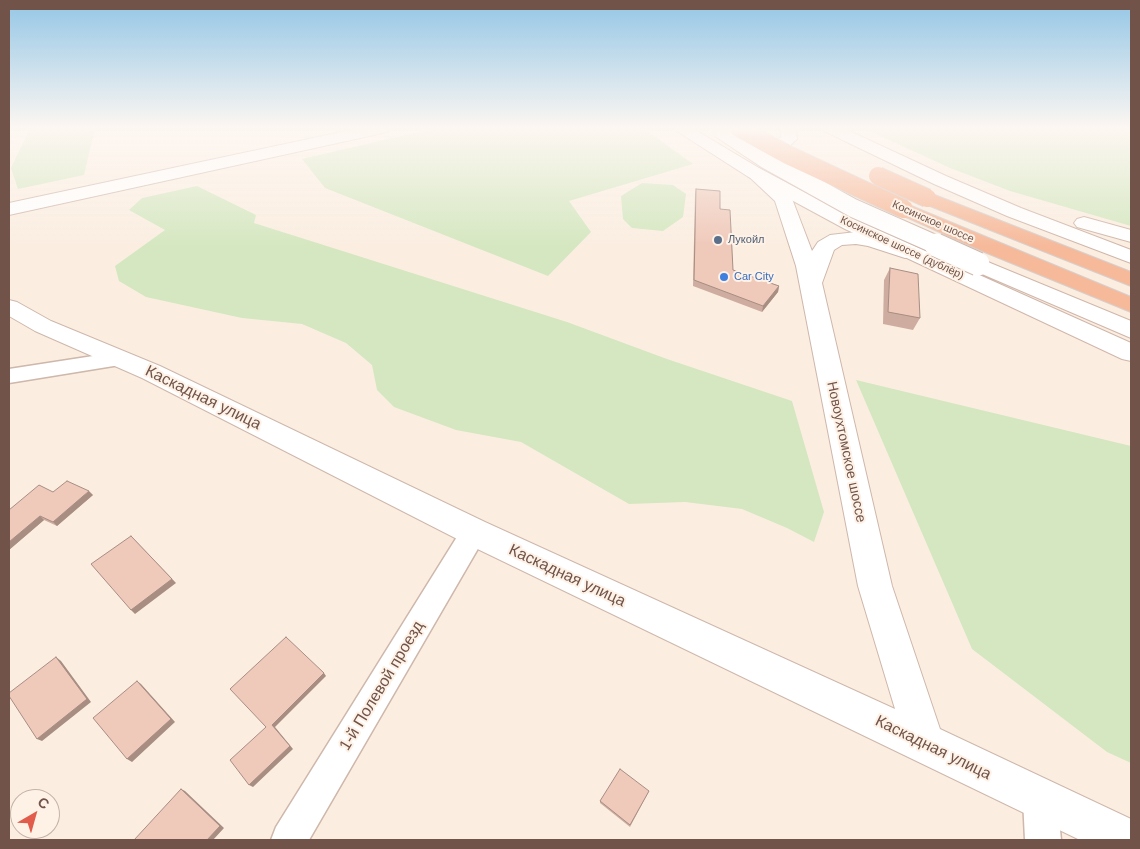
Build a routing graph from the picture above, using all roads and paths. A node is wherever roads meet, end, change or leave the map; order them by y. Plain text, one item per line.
1 (200, 168) edge
2 (745, 168) edge
3 (780, 168) edge
4 (815, 168) edge
5 (913, 168) edge
6 (866, 171) dead end
7 (752, 172) junction
8 (937, 179) junction
9 (9, 209) edge
10 (1131, 236) edge
11 (1131, 257) edge
12 (923, 259) junction
13 (1131, 280) edge
14 (811, 283) junction
15 (1131, 304) edge
16 (9, 307) edge
17 (1131, 330) edge
18 (1131, 353) edge
19 (119, 359) junction
20 (9, 376) edge
21 (474, 532) junction
22 (925, 743) junction
23 (1040, 799) junction
24 (290, 840) edge
25 (1042, 840) edge
26 (1127, 840) edge

1 - 9 street
2 - 7 street, Косинское шоссе (дублёр)
3 - 17 street, bridge
4 - 15 highway, Косинское шоссе, bridge
5 - 8 street
6 - 13 highway, Косинское шоссе, bridge
7 - 12 street, Косинское шоссе (дублёр)
7 - 14 street, Новоухтомское шоссе
8 - 10 street
8 - 11 street
12 - 14 street
12 - 18 street, Косинское шоссе (дублёр)
14 - 22 street, Новоухтомское шоссе
16 - 19 street, Каскадная улица
19 - 20 street
19 - 21 street, Каскадная улица
21 - 22 street, Каскадная улица
21 - 24 street, 1-й Полевой проезд
22 - 23 street, Каскадная улица
23 - 25 street
23 - 26 street, Каскадная улица

